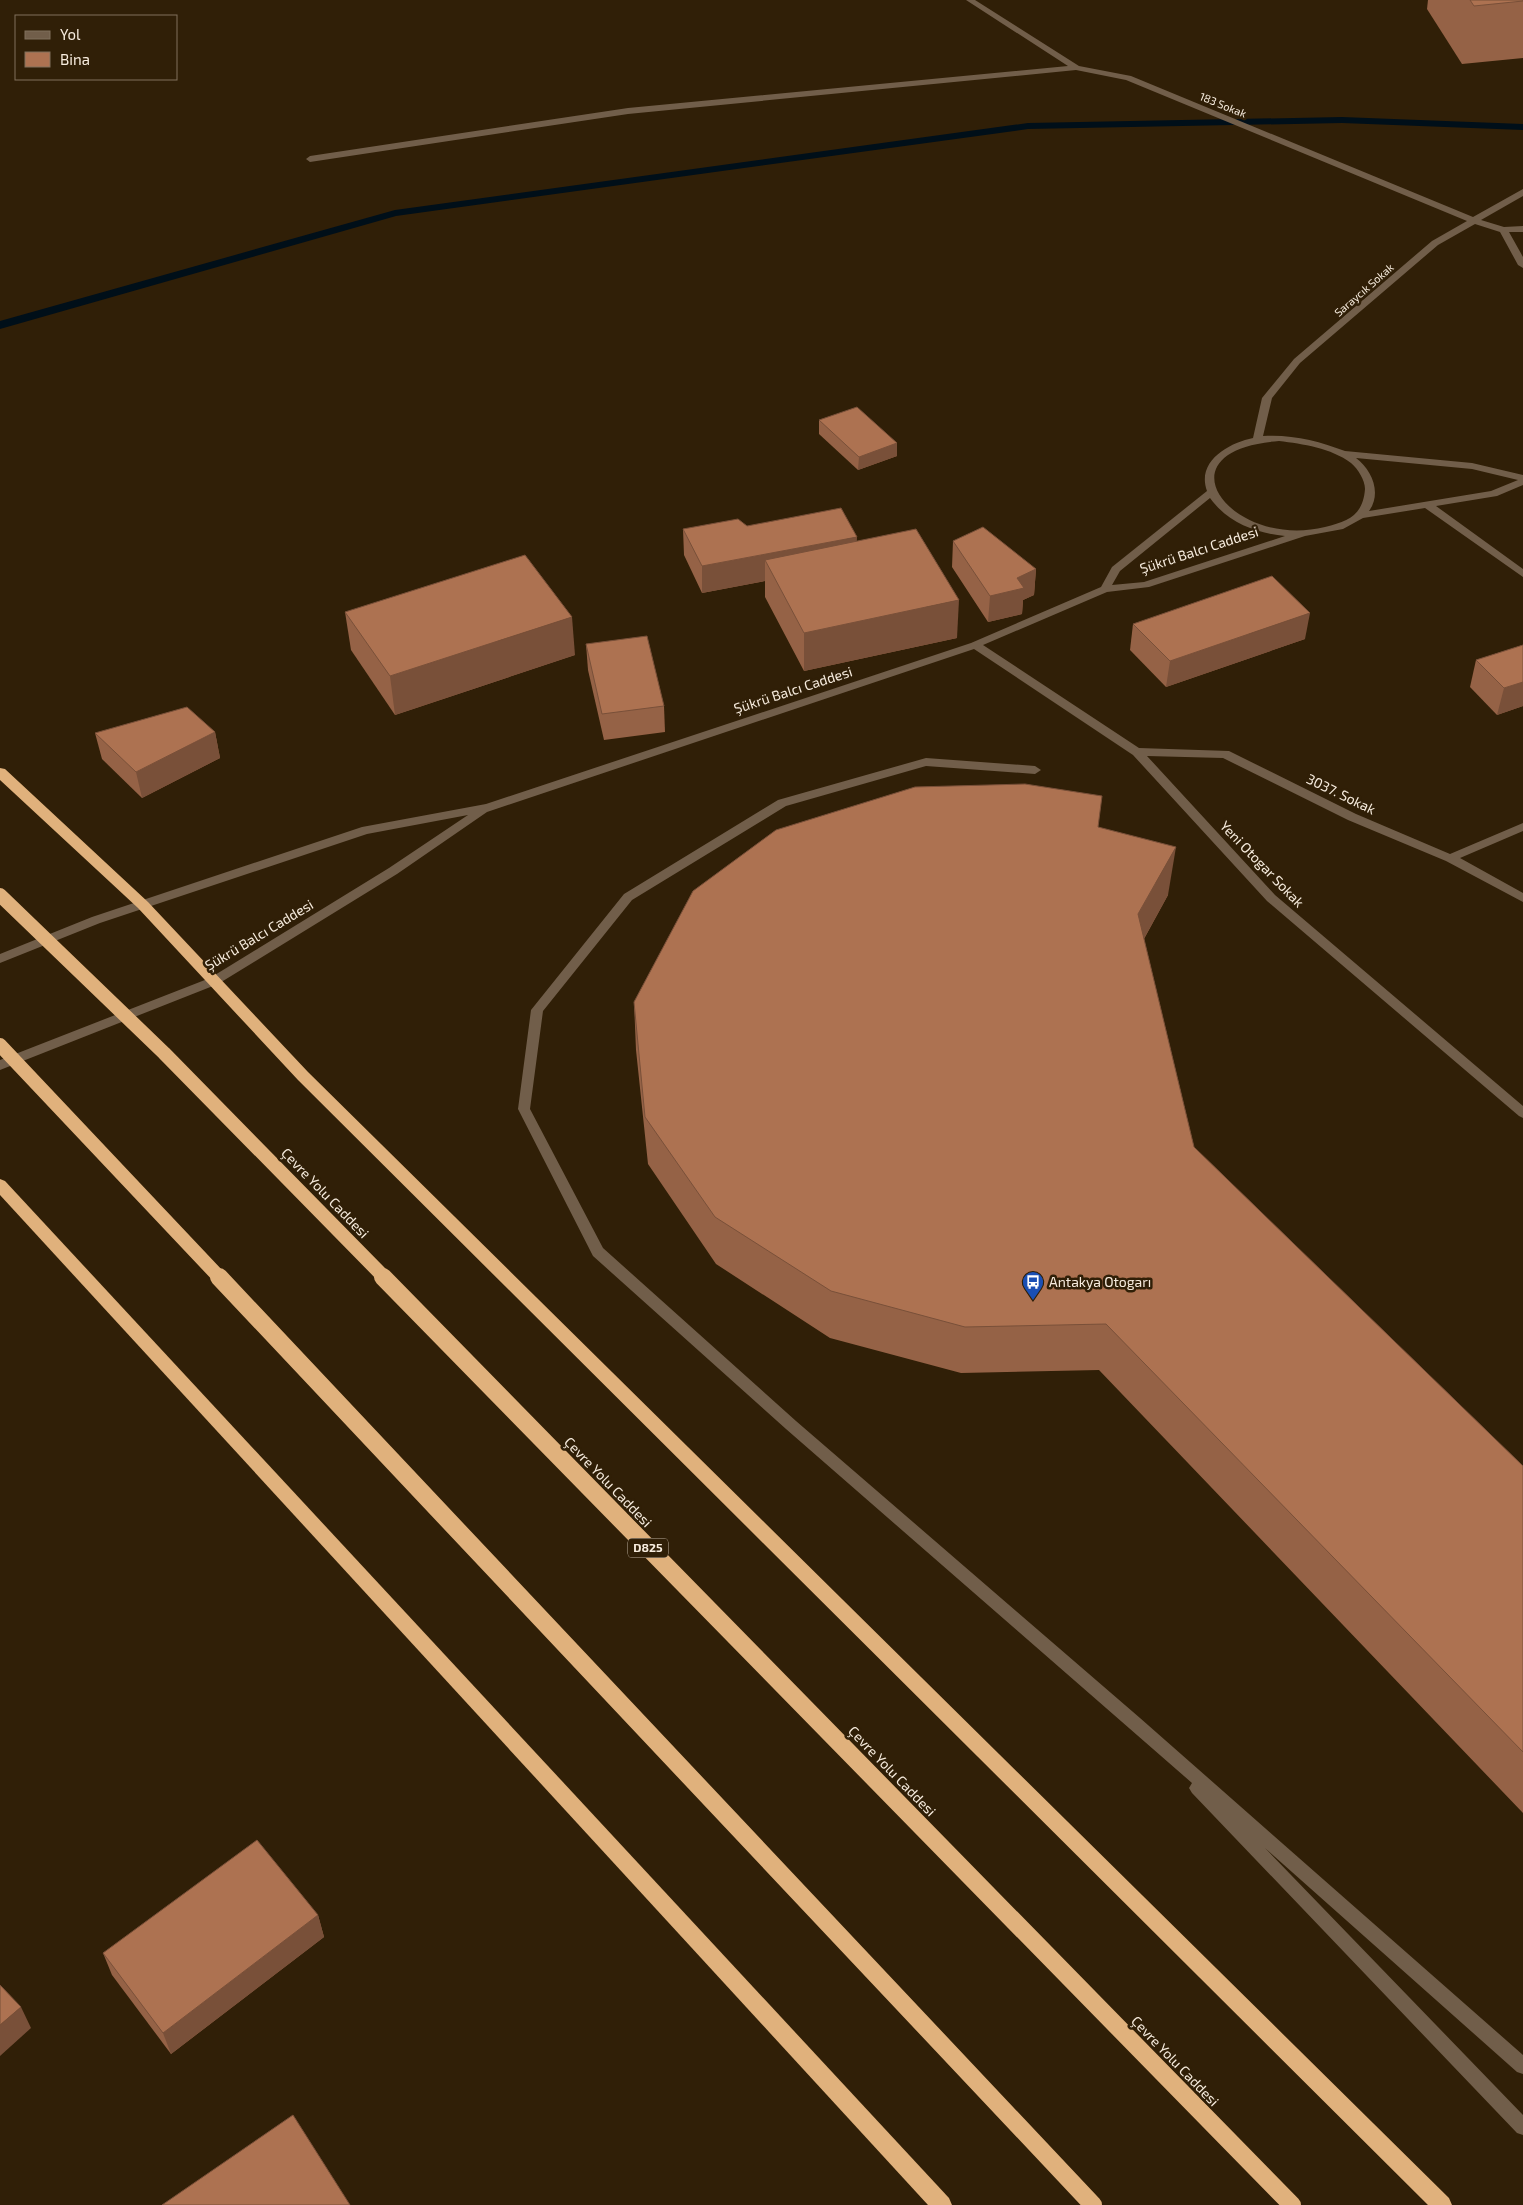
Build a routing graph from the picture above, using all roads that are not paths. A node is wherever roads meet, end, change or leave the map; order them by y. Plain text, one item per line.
1 (970, 0) edge
2 (1076, 68) junction
3 (310, 159) dead end
4 (1523, 192) edge
5 (1475, 221) junction
6 (1523, 229) edge
7 (1503, 230) junction
8 (1523, 265) edge
9 (1257, 440) junction
10 (1343, 454) junction
11 (1523, 479) edge
12 (1211, 492) junction
13 (1427, 505) junction
14 (1359, 516) junction
15 (1301, 534) junction
16 (1523, 574) edge
17 (1105, 589) junction
18 (975, 645) junction
19 (1137, 752) junction
20 (1035, 770) dead end
21 (0, 772) edge
22 (487, 808) junction
23 (1523, 827) edge
24 (1450, 858) junction
25 (0, 895) edge
26 (1523, 898) edge
27 (144, 905) junction
28 (0, 959) edge
29 (214, 981) junction
30 (0, 1046) edge
31 (0, 1065) edge
32 (1523, 1113) edge
33 (0, 1185) edge
34 (1135, 1723) junction
35 (1523, 2066) edge
36 (1523, 2128) edge
37 (942, 2205) edge
38 (1093, 2205) edge
39 (1292, 2205) edge
40 (1442, 2205) edge

1 - 2 street, 183 Sokak
2 - 3 street
2 - 5 street, 183 Sokak
4 - 5 street, Saraycık Sokak
5 - 7 street, 183 Sokak
5 - 9 street, Saraycık Sokak
6 - 7 street
7 - 8 street
9 - 10 street
9 - 12 street
10 - 11 street
10 - 14 street
11 - 13 street
12 - 15 street
12 - 17 street, Şükrü Balcı Caddesi
13 - 14 street
13 - 16 street
14 - 15 street
15 - 17 street, Şükrü Balcı Caddesi
17 - 18 street, Şükrü Balcı Caddesi
18 - 19 street, Yeni Otogar Sokak
18 - 22 street, Şükrü Balcı Caddesi
19 - 24 street, 3037. Sokak
19 - 32 street, Yeni Otogar Sokak
20 - 34 street
21 - 27 highway
22 - 27 street, Şükrü Balcı Caddesi
22 - 29 street, Şükrü Balcı Caddesi
23 - 24 street
24 - 26 street, 3037. Sokak
25 - 39 highway, Çevre Yolu Caddesi / D825, bridge
27 - 28 street, Şükrü Balcı Caddesi
27 - 29 highway
29 - 31 street, Şükrü Balcı Caddesi
29 - 40 highway
30 - 38 highway, bridge
33 - 37 highway
34 - 35 street
34 - 36 street

